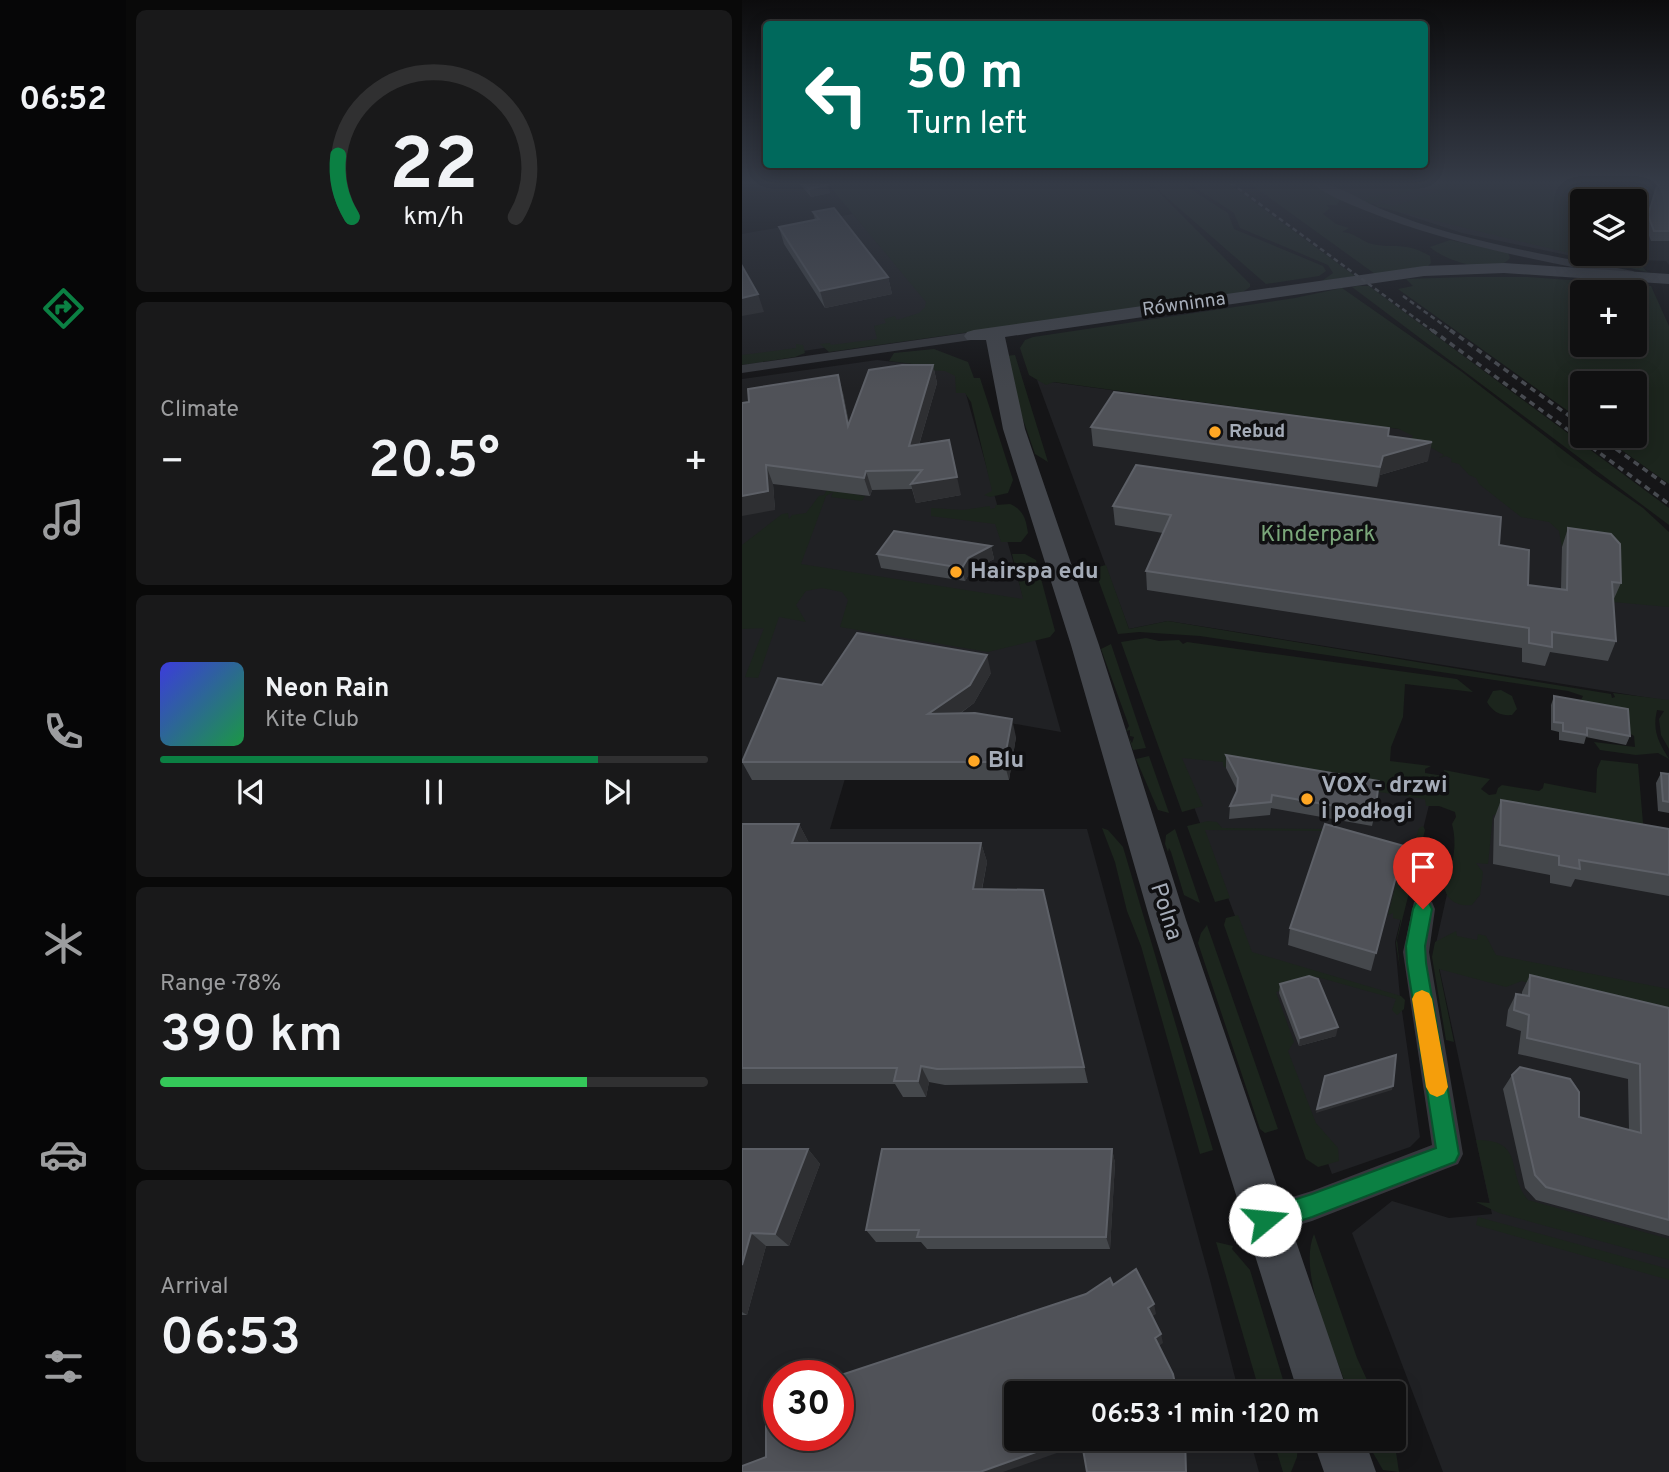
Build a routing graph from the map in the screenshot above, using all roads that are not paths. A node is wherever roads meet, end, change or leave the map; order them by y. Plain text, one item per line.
1 (1490, 252) edge
2 (1506, 258) junction
3 (1669, 279) edge
4 (984, 335) junction
5 (742, 369) edge
6 (1423, 909) dead end
7 (1265, 1220) junction
8 (1319, 1381) edge
9 (1343, 1451) edge
10 (1350, 1472) edge

1 - 2 street
2 - 3 street, Równinna
2 - 4 street, Równinna
4 - 5 street, Równinna
4 - 7 street, Polna
6 - 7 street
7 - 8 street, Polna
9 - 10 street

